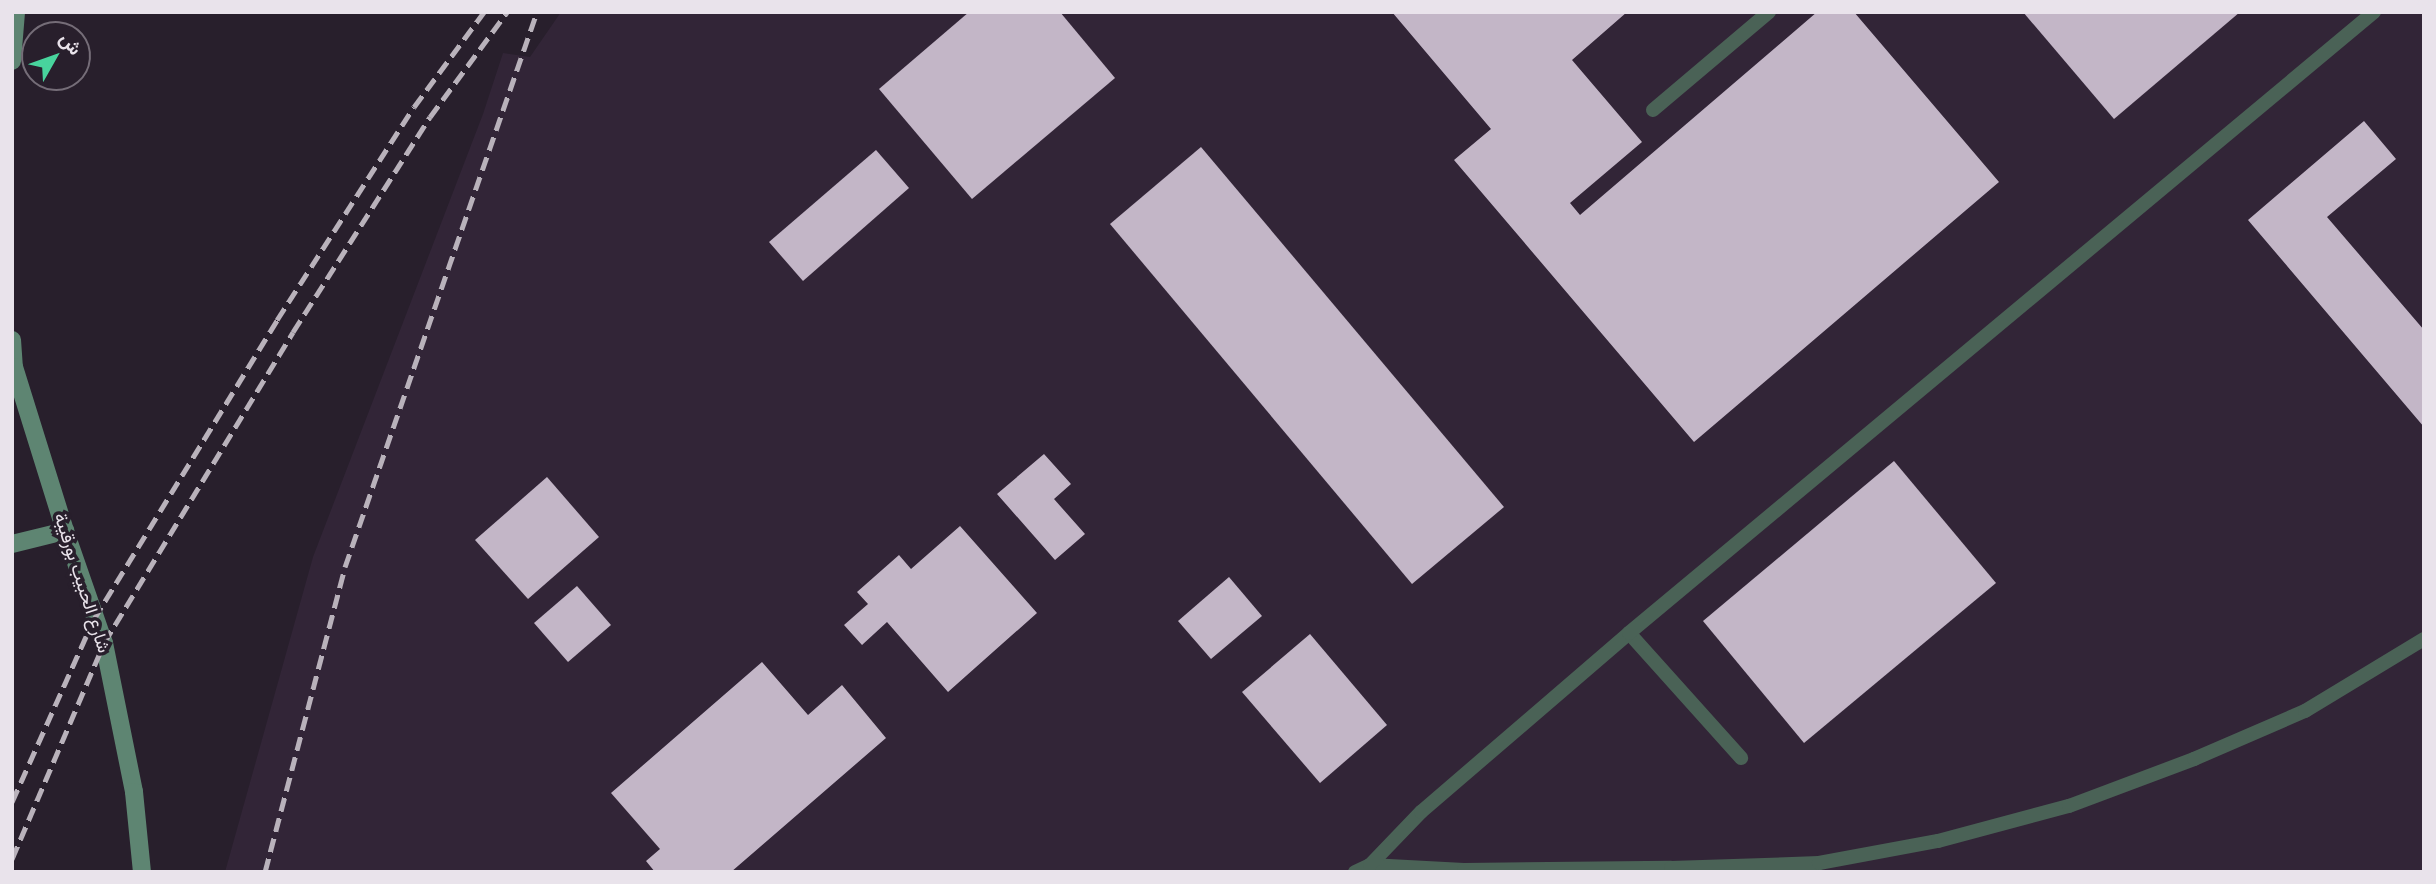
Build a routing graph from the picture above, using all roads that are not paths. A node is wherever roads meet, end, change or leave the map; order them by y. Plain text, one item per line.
1 (16, 12) edge
2 (1769, 12) edge
3 (2374, 12) edge
4 (12, 61) edge
5 (1653, 110) dead end
6 (12, 340) edge
7 (65, 531) junction
8 (12, 544) edge
9 (1629, 633) junction
10 (2424, 639) edge
11 (1741, 758) dead end
12 (1370, 865) junction
13 (142, 872) edge
14 (1355, 872) edge

1 - 4 main road
2 - 5 lane
3 - 9 lane
6 - 7 main road, شارع الحبيب بورقيبة
7 - 8 main road
7 - 13 main road, شارع الحبيب بورقيبة
9 - 11 lane
9 - 12 lane
10 - 12 lane
12 - 14 lane

